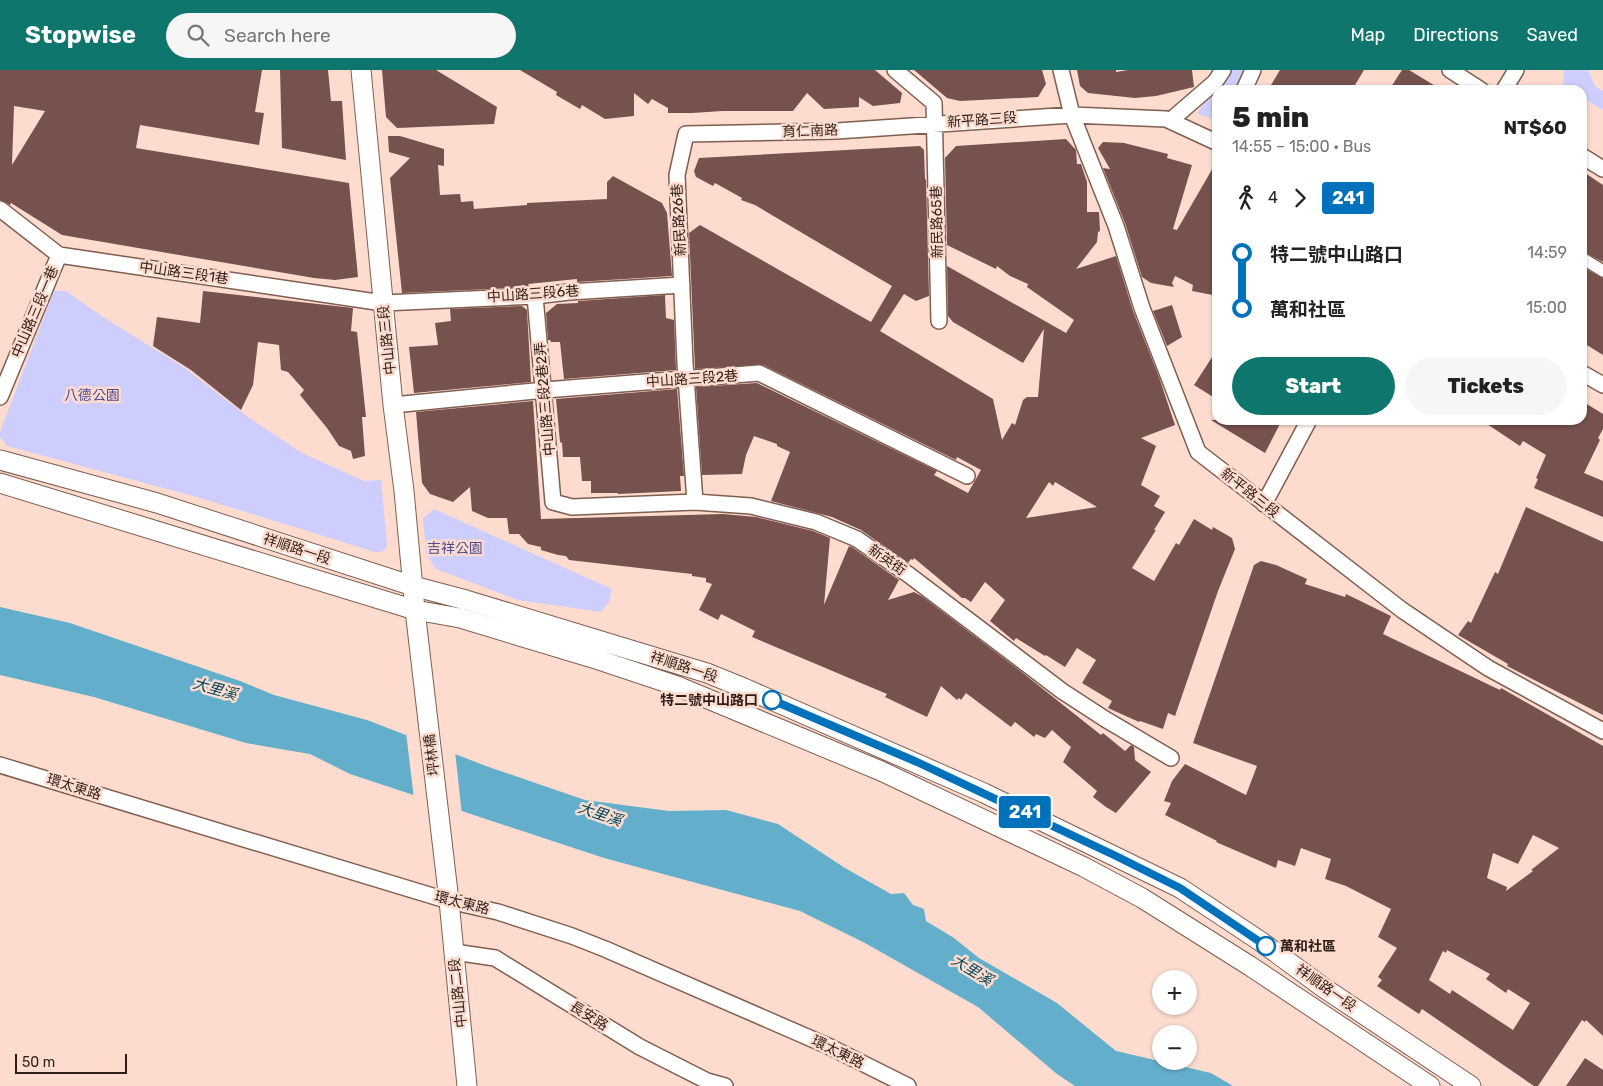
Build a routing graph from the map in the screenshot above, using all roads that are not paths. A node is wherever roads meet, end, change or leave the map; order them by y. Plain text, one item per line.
1 (360, 70) edge
2 (895, 70) edge
3 (1061, 70) edge
4 (1223, 70) edge
5 (1253, 70) edge
6 (1450, 70) edge
7 (1516, 70) edge
8 (1246, 85) edge
9 (1473, 85) edge
10 (1507, 85) edge
11 (1072, 115) junction
12 (1171, 120) junction
13 (934, 123) junction
14 (686, 134) joint
15 (1212, 140) edge
16 (1587, 159) edge
17 (1603, 169) edge
18 (0, 209) edge
19 (59, 255) junction
20 (1587, 261) edge
21 (1603, 271) edge
22 (682, 285) junction
23 (535, 296) junction
24 (383, 303) junction
25 (939, 321) dead end
26 (1587, 376) edge
27 (686, 379) junction
28 (1603, 385) edge
29 (545, 390) junction
30 (0, 397) edge
31 (393, 405) junction
32 (1306, 425) edge
33 (0, 460) edge
34 (967, 476) dead end
35 (0, 483) edge
36 (553, 502) joint
37 (695, 502) junction
38 (1264, 504) junction
39 (413, 586) junction
40 (415, 610) junction
41 (1603, 731) edge
42 (1171, 758) dead end
43 (0, 765) edge
44 (449, 901) junction
45 (454, 952) junction
46 (706, 1083) edge
47 (467, 1086) edge
48 (724, 1086) edge
49 (908, 1086) edge
50 (1430, 1086) edge
51 (1472, 1086) edge

1 - 24 street, 中山路三段
2 - 13 street, 新平路三段
3 - 11 street
4 - 12 street
5 - 8 street
6 - 9 street
7 - 10 street
11 - 12 street, 新平路三段
11 - 13 street, 新平路三段
11 - 38 street, 新平路三段
12 - 15 street
13 - 14 street, 育仁南路
13 - 25 street, 新民路65巷
14 - 22 street, 新民路26巷
16 - 17 street
18 - 19 street, 中山路三段1巷
19 - 24 street, 中山路三段1巷
19 - 30 street, 中山路三段一巷
20 - 21 street
22 - 23 street, 中山路三段6巷
22 - 27 street, 新民路26巷
23 - 24 street, 中山路三段6巷
23 - 29 street, 中山路三段2巷2弄
24 - 31 street, 中山路三段
26 - 28 street
27 - 29 street, 中山路三段2巷
27 - 34 street, 中山路三段2巷
27 - 37 street, 新民路26巷
29 - 31 street, 中山路三段2巷
29 - 36 street, 中山路三段2巷2弄
31 - 39 street, 中山路三段
32 - 38 street
33 - 39 street, 祥順路一段
35 - 40 street, 祥順路一段
36 - 37 street, 新英街
37 - 42 street, 新英街
38 - 41 street, 新平路三段
39 - 40 street, 中山路三段
39 - 51 street, 祥順路一段
40 - 44 street, 坪林橋
40 - 50 street, 祥順路一段
43 - 44 street, 環太東路
44 - 45 street, 中山路二段
44 - 49 street, 環太東路
45 - 46 street, 長安路
45 - 47 street, 中山路二段
46 - 48 street, 長安路

